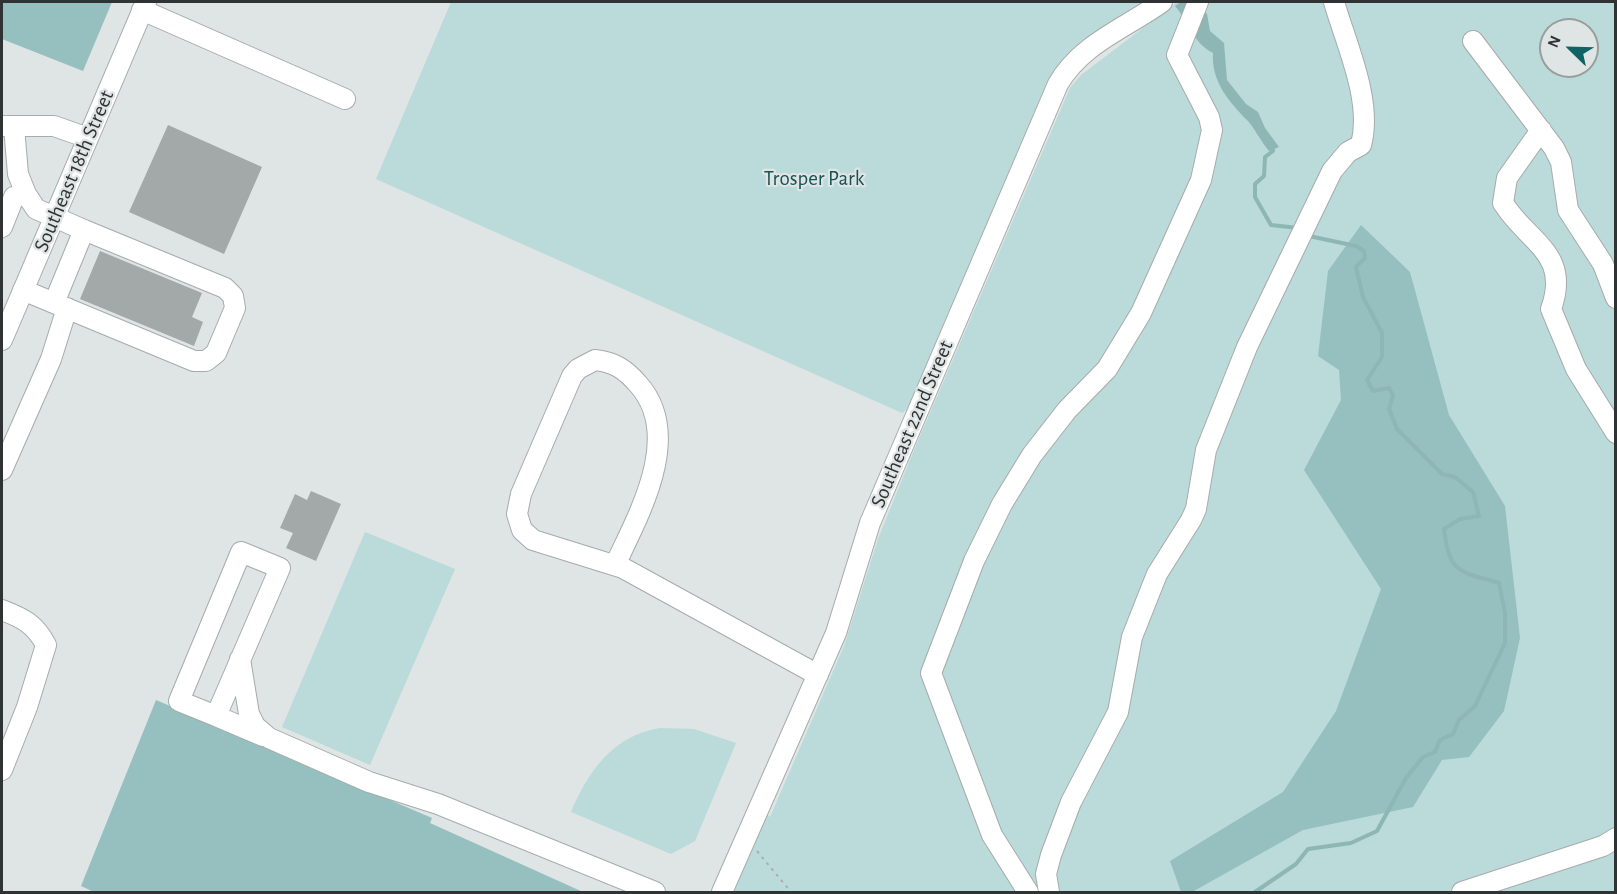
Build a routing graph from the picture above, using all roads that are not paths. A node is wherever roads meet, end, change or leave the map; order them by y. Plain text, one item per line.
1 (1198, 2) edge
2 (1334, 2) edge
3 (1161, 3) edge
4 (144, 6) edge
5 (1473, 40) dead end
6 (345, 99) dead end
7 (8, 126) edge
8 (1541, 130) junction
9 (88, 138) junction
10 (26, 194) junction
11 (54, 217) junction
12 (2, 226) edge
13 (84, 230) junction
14 (23, 290) junction
15 (1616, 298) edge
16 (60, 306) junction
17 (8, 308) edge
18 (2, 340) edge
19 (1616, 433) edge
20 (2, 470) edge
21 (615, 565) junction
22 (2, 610) edge
23 (240, 659) junction
24 (818, 675) junction
25 (216, 716) junction
26 (269, 738) junction
27 (2, 770) edge
28 (1616, 838) edge
29 (655, 892) edge
30 (722, 892) edge
31 (1028, 892) edge
32 (1049, 892) edge
33 (1462, 892) edge

1 - 31 street
2 - 32 street
3 - 24 street, Southeast 22nd Street
4 - 6 street
4 - 9 street, Southeast 18th Street
5 - 8 street
7 - 9 street
7 - 10 street
8 - 15 street
8 - 19 street
9 - 11 street, Southeast 18th Street
10 - 11 street
10 - 12 street
11 - 13 street
11 - 14 street, Southeast 18th Street
13 - 16 street
13 - 16 street
14 - 16 street
14 - 17 street, Southeast 18th Street
16 - 20 street
17 - 18 street, Southeast 18th Street
21 - 21 street
21 - 24 street
22 - 27 street
23 - 25 street
23 - 25 street
23 - 26 street
24 - 30 street, Southeast 22nd Street
25 - 26 street
26 - 29 street
28 - 33 street

